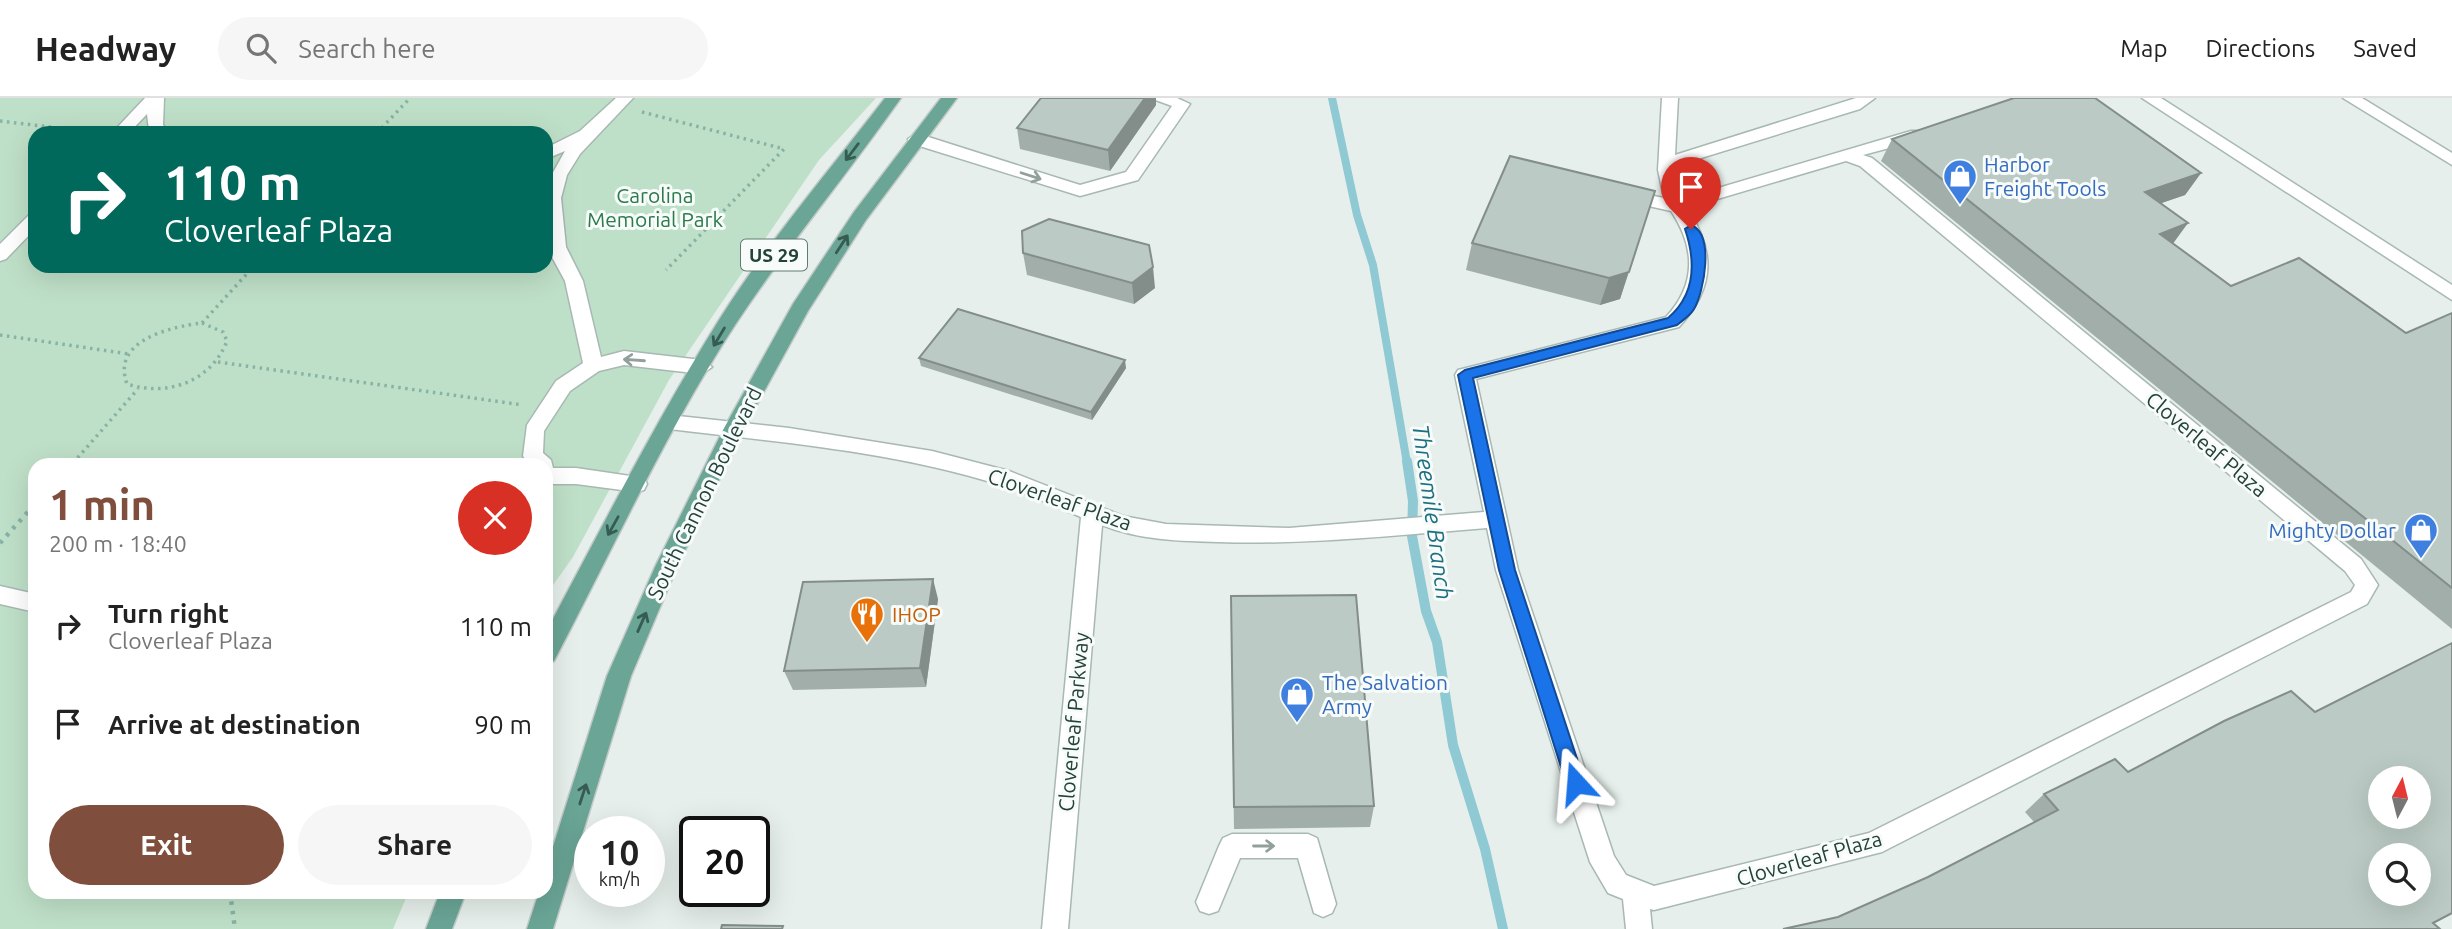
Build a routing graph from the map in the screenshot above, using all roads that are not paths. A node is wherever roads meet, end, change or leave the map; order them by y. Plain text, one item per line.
1 (155, 98) edge
2 (893, 98) edge
3 (949, 98) edge
4 (1158, 98) edge
5 (1670, 98) edge
6 (1867, 98) edge
7 (2150, 98) edge
8 (2351, 98) edge
9 (621, 102) edge
10 (127, 126) edge
11 (155, 126) edge
12 (1938, 129) edge
13 (586, 135) junction
14 (916, 139) junction
15 (553, 152) edge
16 (1846, 155) junction
17 (2452, 160) edge
18 (1668, 163) junction
19 (553, 189) edge
20 (1602, 191) edge
21 (1676, 206) junction
22 (28, 226) edge
23 (553, 244) edge
24 (0, 255) edge
25 (2452, 294) edge
26 (593, 366) junction
27 (702, 367) junction
28 (669, 422) junction
29 (733, 430) junction
30 (535, 458) edge
31 (553, 472) edge
32 (637, 484) junction
33 (1091, 515) junction
34 (1496, 519) junction
35 (0, 594) edge
36 (28, 601) edge
37 (553, 641) edge
38 (553, 887) edge
39 (1635, 891) junction
40 (450, 899) edge
41 (549, 899) edge
42 (1209, 902) dead end
43 (1324, 904) dead end
44 (439, 929) edge
45 (540, 929) edge
46 (1055, 929) edge
47 (1639, 929) edge

1 - 10 street
1 - 11 street
2 -> 27 main road, US 29
3 - 14 main road, South Cannon Boulevard / US 29
14 -> 4 street
5 - 18 street
6 - 18 street
7 - 25 street
8 - 17 street
9 - 13 street
12 - 16 street
13 - 15 street
13 - 19 street
29 -> 14 main road, South Cannon Boulevard / US 29
16 - 21 street
16 - 39 street, Cloverleaf Plaza
18 - 21 street
20 - 21 street
21 - 34 street
22 - 24 street
23 - 26 street
27 -> 26 street
26 - 30 street
27 - 28 main road, US 29
28 - 29 street, Cloverleaf Plaza
28 - 32 main road, US 29
29 - 33 street, Cloverleaf Plaza
38 -> 29 main road, South Cannon Boulevard / US 29
31 - 32 street
32 -> 37 main road, US 29
33 - 34 street, Cloverleaf Plaza
33 - 46 street, Cloverleaf Parkway
34 - 39 street
35 - 36 street
39 - 47 street
40 - 44 main road
45 -> 41 main road, South Cannon Boulevard / US 29
42 -> 43 street

